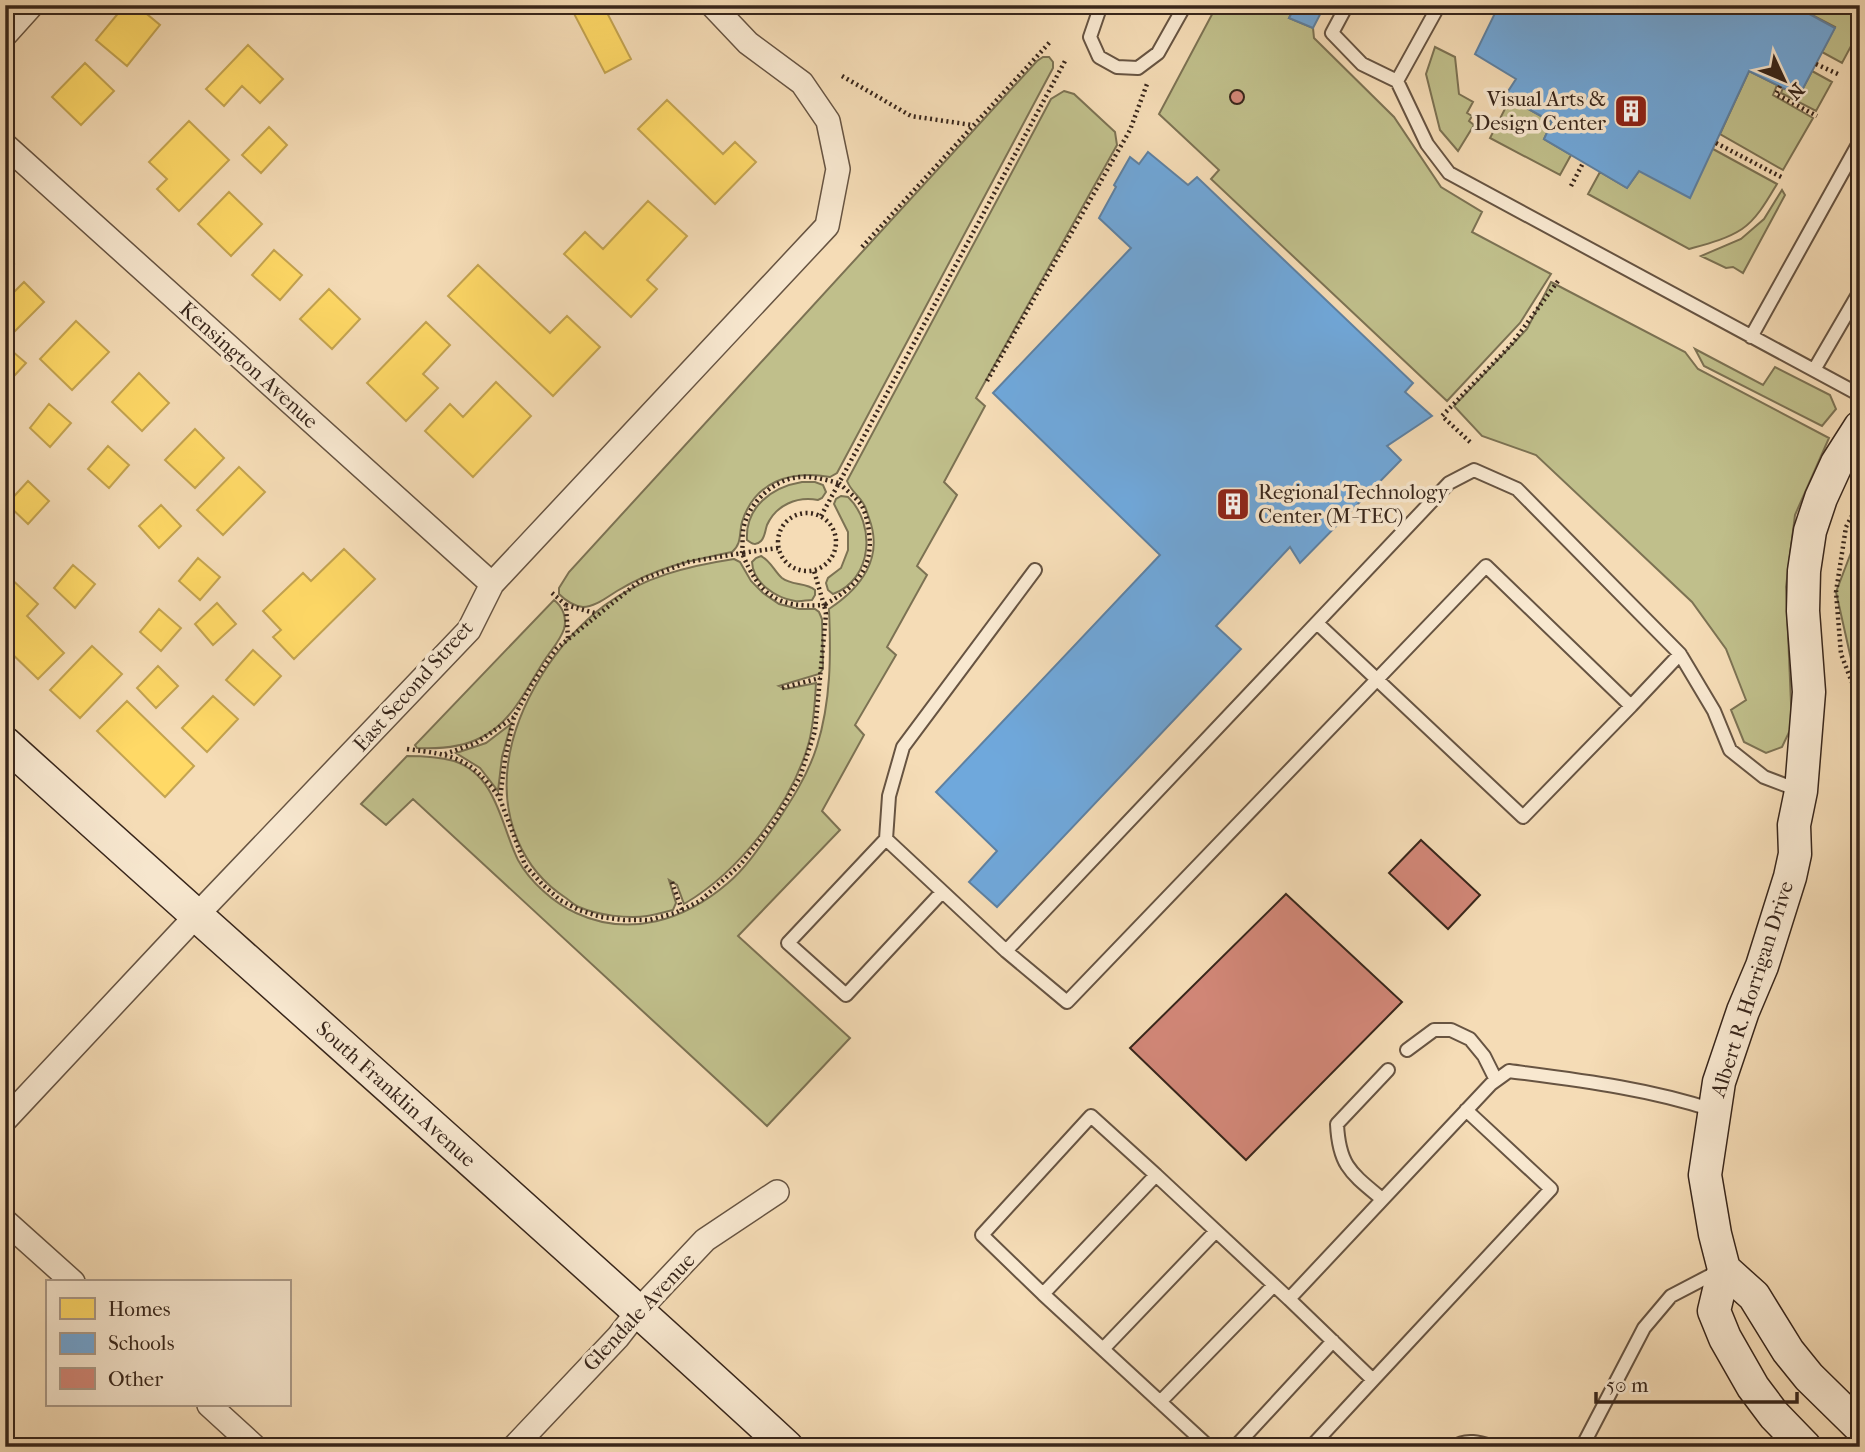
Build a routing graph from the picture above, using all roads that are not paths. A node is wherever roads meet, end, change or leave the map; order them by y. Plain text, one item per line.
1 (32, 5) edge
2 (712, 5) edge
3 (1101, 5) edge
4 (1185, 5) edge
5 (1347, 5) edge
6 (1440, 5) edge
7 (5, 36) edge
8 (1397, 81) junction
9 (1860, 141) edge
10 (5, 145) edge
11 (1860, 291) edge
12 (1751, 337) junction
13 (1814, 370) junction
14 (1860, 395) edge
15 (1860, 427) edge
16 (1035, 570) dead end
17 (492, 584) junction
18 (1317, 623) junction
19 (1680, 654) junction
20 (1378, 679) junction
21 (1632, 706) junction
22 (5, 743) edge
23 (1801, 791) junction
24 (886, 839) junction
25 (942, 892) junction
26 (195, 916) junction
27 (1006, 951) junction
28 (1407, 1050) dead end
29 (1388, 1070) dead end
30 (1496, 1080) junction
31 (1466, 1110) junction
32 (1714, 1110) junction
33 (5, 1120) edge
34 (1156, 1175) junction
35 (777, 1192) dead end
36 (1382, 1199) junction
37 (5, 1221) edge
38 (1216, 1231) junction
39 (1724, 1269) junction
40 (71, 1280) edge
41 (1273, 1284) junction
42 (1043, 1294) junction
43 (1289, 1298) junction
44 (639, 1310) junction
45 (1334, 1342) junction
46 (1103, 1349) junction
47 (1373, 1380) junction
48 (1160, 1402) junction
49 (210, 1406) edge
50 (1860, 1427) edge
51 (255, 1447) edge
52 (514, 1447) edge
53 (787, 1447) edge
54 (1209, 1447) edge
55 (1234, 1447) edge
56 (1311, 1447) edge
57 (1454, 1447) edge
58 (1494, 1447) edge
59 (1582, 1447) edge
60 (1805, 1447) edge

1 - 7 street
2 - 17 street, East Second Street
3 - 4 lane
5 - 8 lane
6 - 8 lane
8 - 12 lane
9 - 12 lane
10 - 17 street, Kensington Avenue
11 - 13 lane
12 - 13 lane
13 - 14 lane
15 - 23 street, Albert R. Horrigan Drive
16 - 24 lane
17 - 26 street, East Second Street
18 - 19 lane
18 - 20 lane
18 - 27 lane
19 - 21 lane
19 - 23 lane
20 - 21 lane
20 - 21 lane
20 - 27 lane
22 - 26 street, South Franklin Avenue
23 - 32 street, Albert R. Horrigan Drive
24 - 25 lane
24 - 25 lane
25 - 27 lane
26 - 33 street, East Second Street
26 - 44 street, South Franklin Avenue
28 - 30 lane
29 - 36 lane
30 - 31 lane
30 - 32 lane
31 - 36 lane
31 - 47 lane
32 - 39 street, Albert R. Horrigan Drive
34 - 38 lane
34 - 42 lane
34 - 42 lane
35 - 44 street, Glendale Avenue
36 - 43 lane
37 - 40 street
38 - 41 lane
38 - 46 lane
39 - 50 street
39 - 59 lane
39 - 60 street, Albert R. Horrigan Drive
41 - 43 lane
41 - 48 lane
42 - 46 lane
43 - 45 lane
44 - 52 street, Glendale Avenue
44 - 53 street, South Franklin Avenue
45 - 47 lane
45 - 55 lane
46 - 48 lane
47 - 56 lane
48 - 54 lane
49 - 51 street
57 - 58 lane

